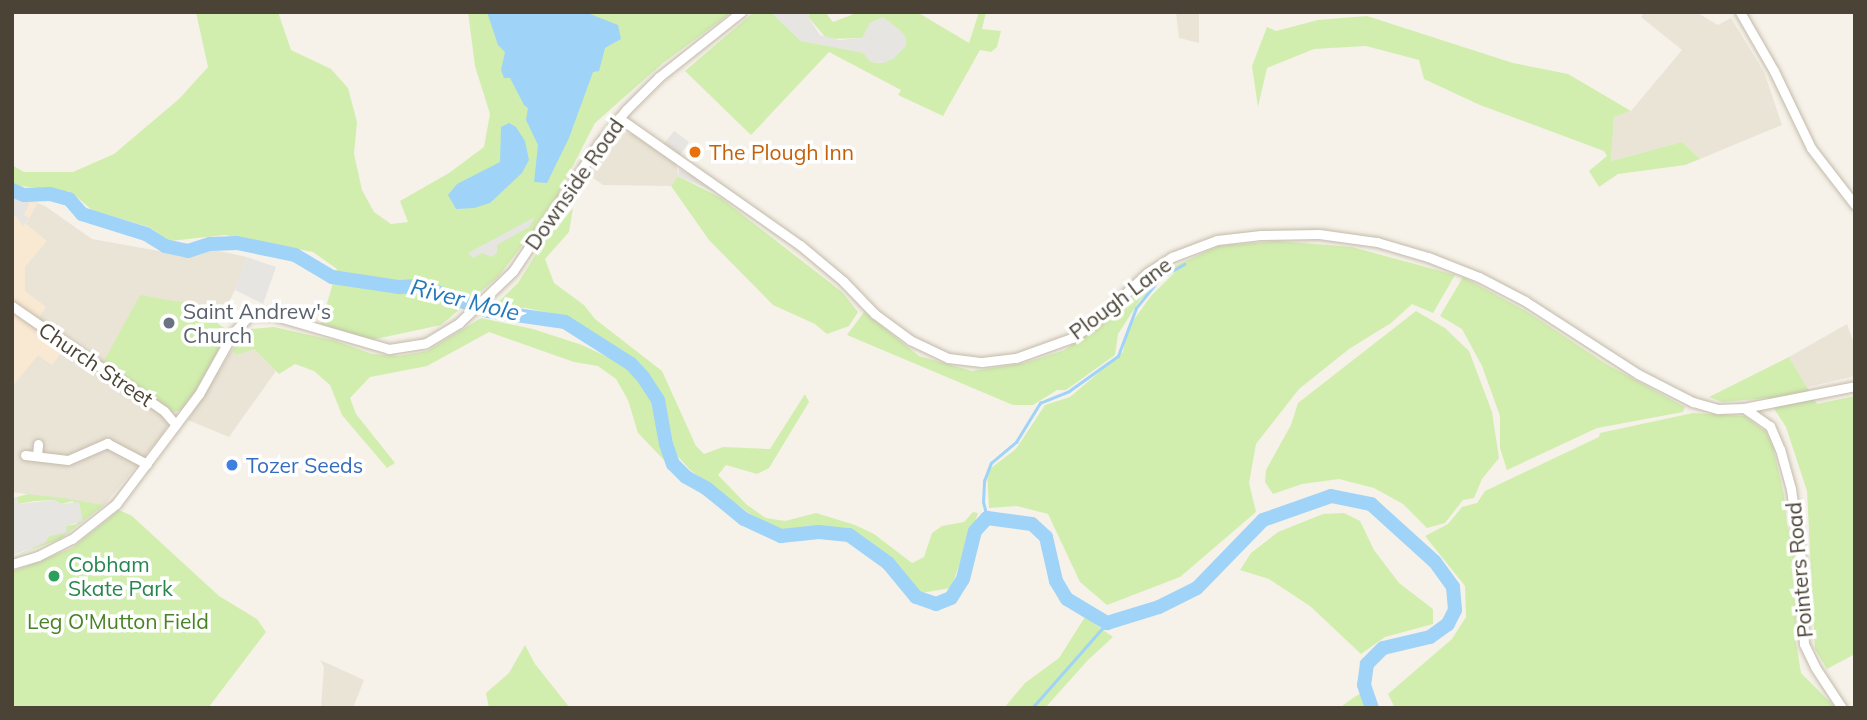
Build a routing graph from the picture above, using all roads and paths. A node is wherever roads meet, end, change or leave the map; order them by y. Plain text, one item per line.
1 (741, 12) edge
2 (1740, 12) edge
3 (619, 118) junction
4 (1855, 205) edge
5 (12, 306) edge
6 (1855, 386) edge
7 (1776, 402) junction
8 (1744, 408) junction
9 (176, 425) junction
10 (1770, 426) junction
11 (38, 444) dead end
12 (25, 455) dead end
13 (37, 456) junction
14 (147, 464) junction
15 (12, 564) edge
16 (1842, 708) edge

1 - 3 street, Downside Road
2 - 4 street
3 - 8 street, Plough Lane
3 - 9 street, Downside Road
5 - 9 street, Church Street
6 - 7 street, Plough Lane
7 - 8 street, Plough Lane
7 - 10 street
8 - 10 street
9 - 14 street
10 - 16 street, Pointers Road
11 - 13 street
12 - 13 street
13 - 14 street
14 - 15 street

